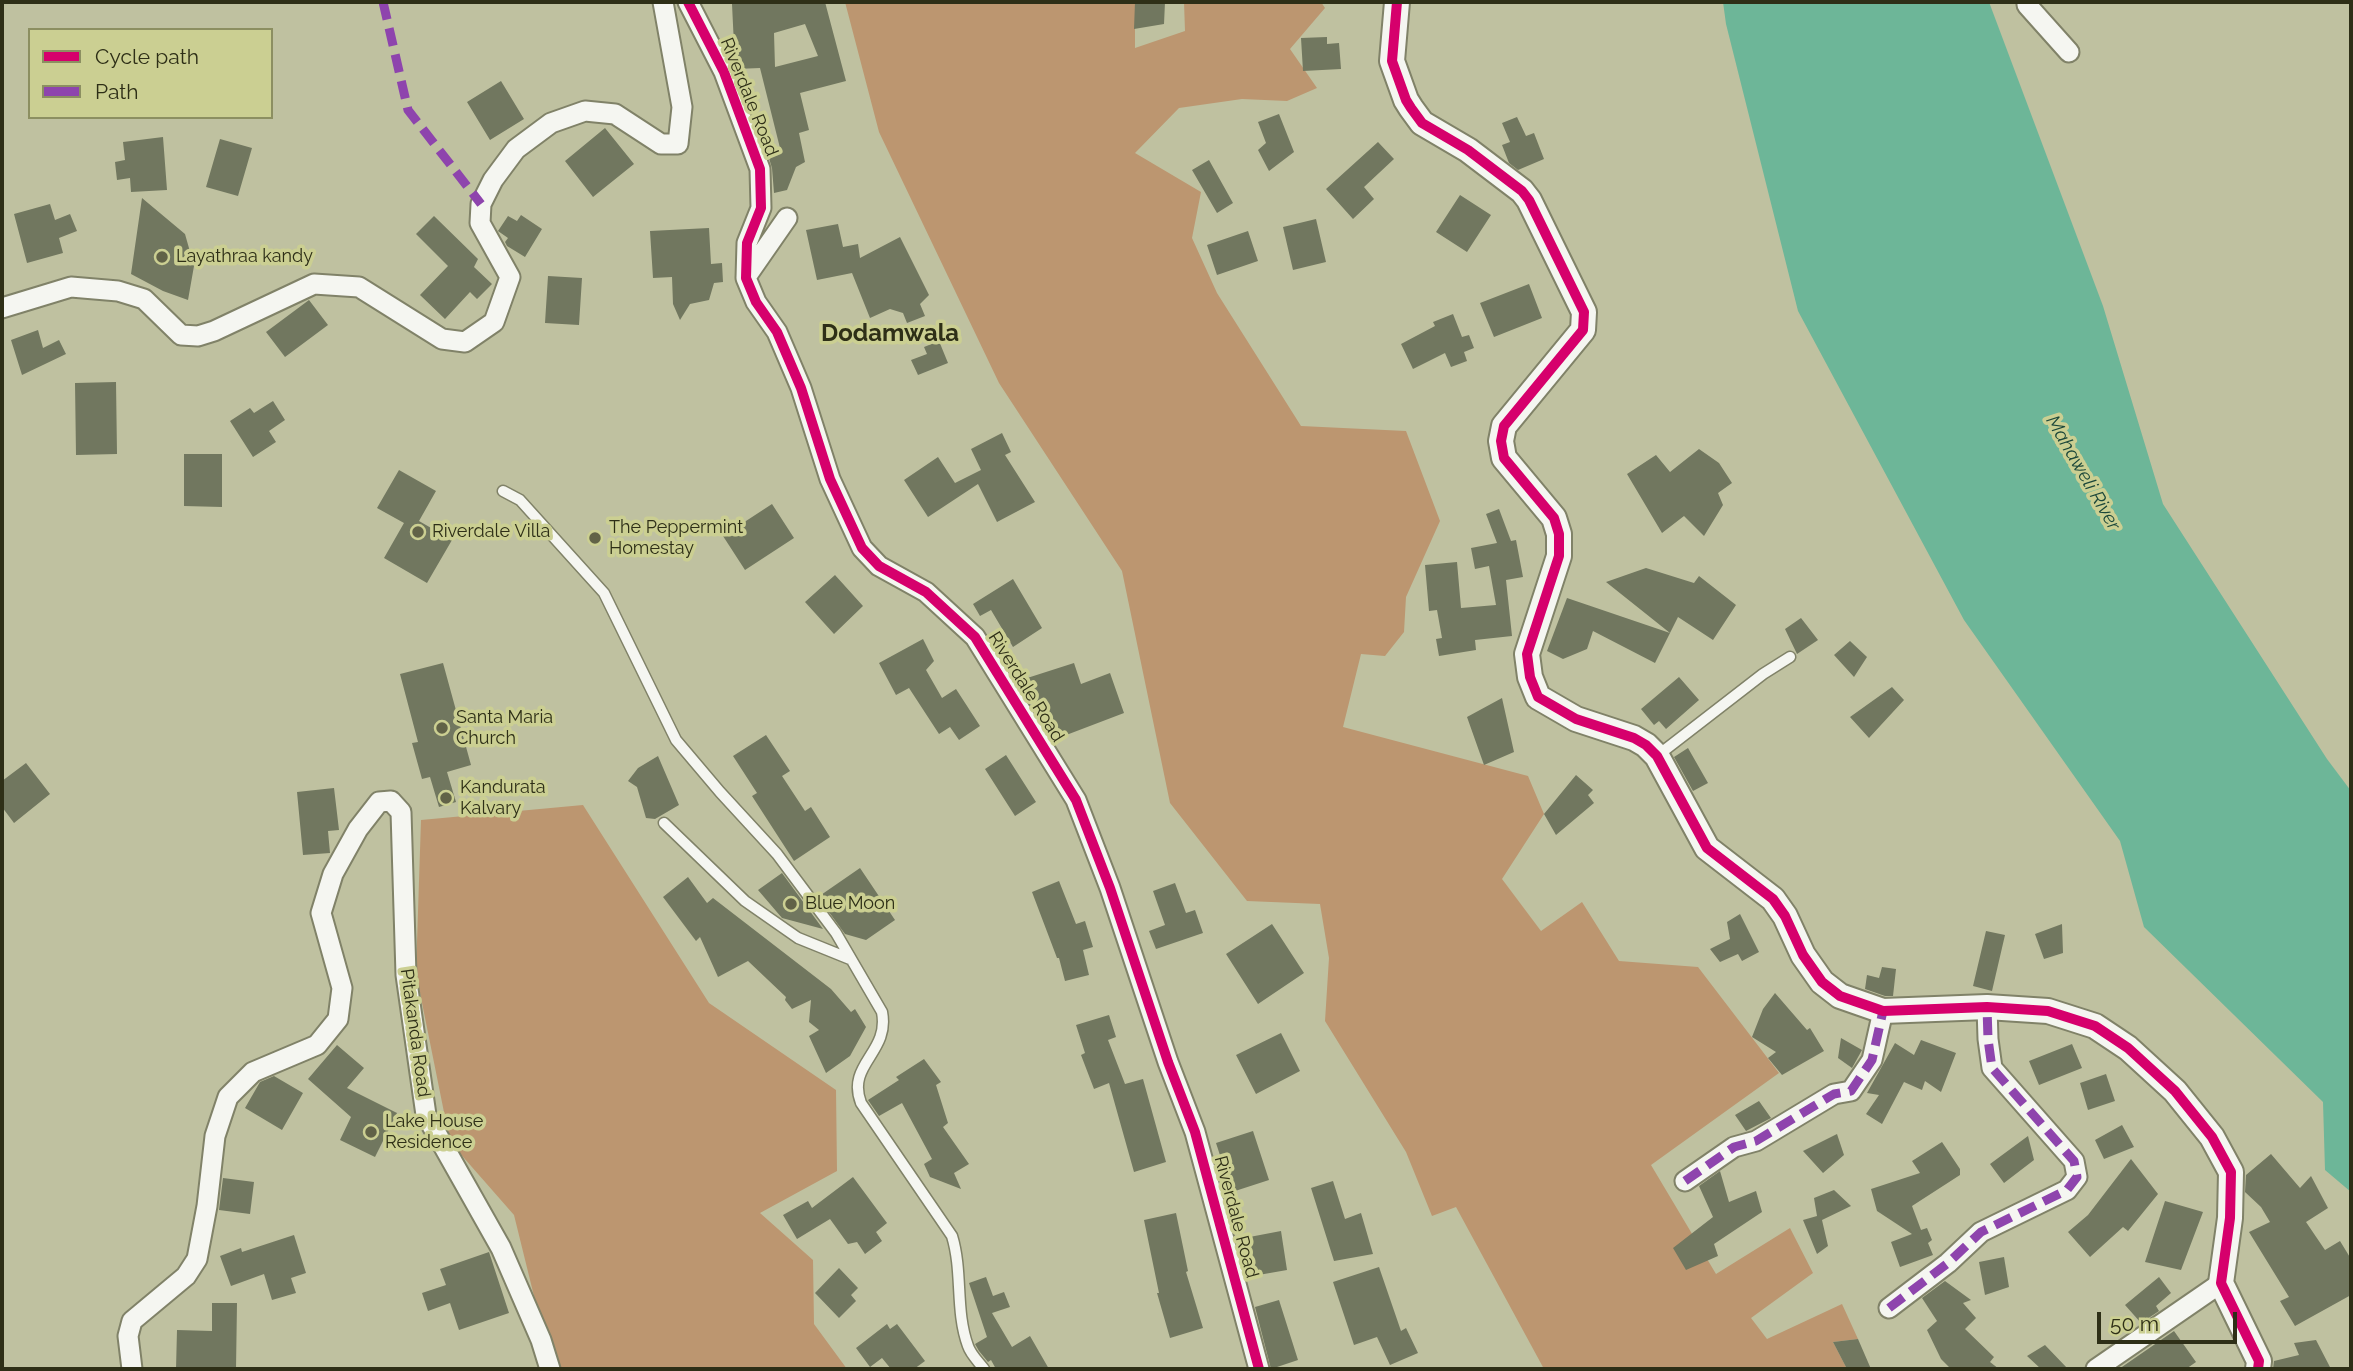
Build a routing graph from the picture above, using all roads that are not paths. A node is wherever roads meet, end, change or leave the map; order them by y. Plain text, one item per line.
1 (663, 2) edge
2 (688, 2) edge
3 (1397, 2) edge
4 (2027, 2) edge
5 (2069, 52) dead end
6 (787, 218) dead end
7 (746, 278) junction
8 (2, 308) edge
9 (503, 491) dead end
10 (1790, 657) dead end
11 (1657, 756) junction
12 (664, 823) dead end
13 (850, 960) junction
14 (1987, 1007) junction
15 (1883, 1011) junction
16 (1685, 1181) dead end
17 (2221, 1283) junction
18 (1889, 1308) dead end
19 (132, 1369) edge
20 (550, 1369) edge
21 (984, 1369) edge
22 (1259, 1369) edge
23 (2096, 1369) edge
24 (2258, 1369) edge

1 - 8 street
2 - 7 street, Riverdale Road
3 - 11 street
4 - 5 street
6 - 7 street
7 - 22 street, Riverdale Road
9 - 13 lane
10 - 11 lane
11 - 15 street
12 - 13 lane
13 - 21 lane
14 - 15 street
14 - 17 street
14 - 18 street
15 - 16 street
17 - 23 street
17 - 24 street
19 - 20 street, Pitakanda Road

